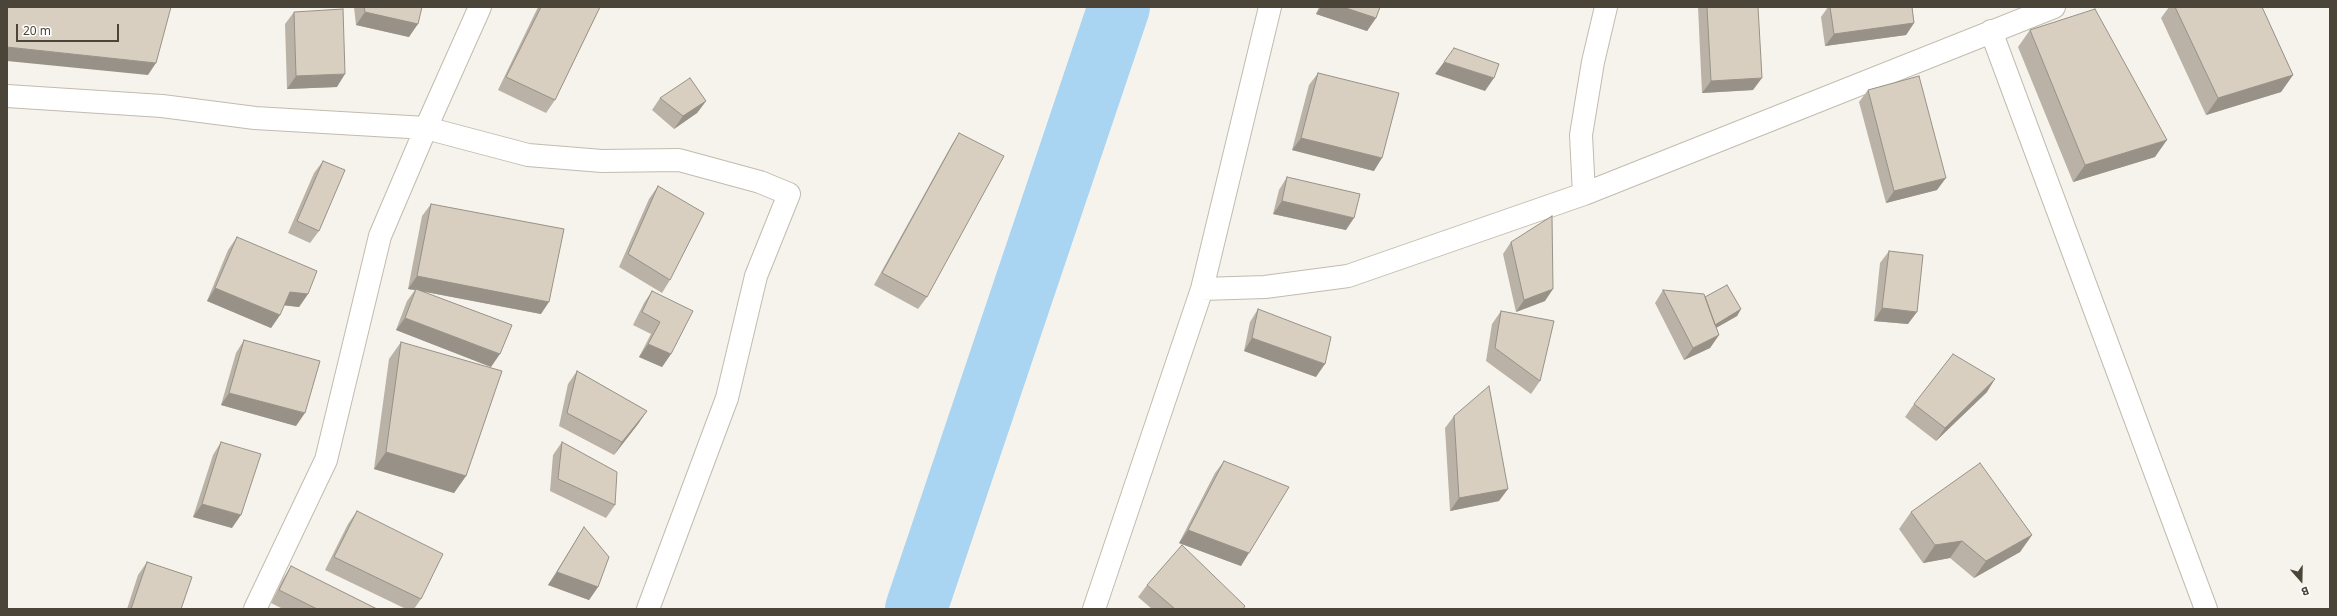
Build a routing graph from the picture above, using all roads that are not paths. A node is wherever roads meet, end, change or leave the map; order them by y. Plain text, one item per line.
1 (480, 7) edge
2 (1270, 7) edge
3 (1606, 7) edge
4 (2054, 7) edge
5 (1991, 31) junction
6 (7, 96) edge
7 (426, 128) junction
8 (1584, 194) junction
9 (1202, 289) junction
10 (255, 609) edge
11 (648, 609) edge
12 (1094, 609) edge
13 (2206, 609) edge

1 - 7 street
2 - 9 street
3 - 8 street
4 - 5 street
5 - 8 street
5 - 13 street
6 - 7 street
7 - 10 street
7 - 11 street
8 - 9 street
9 - 12 street

